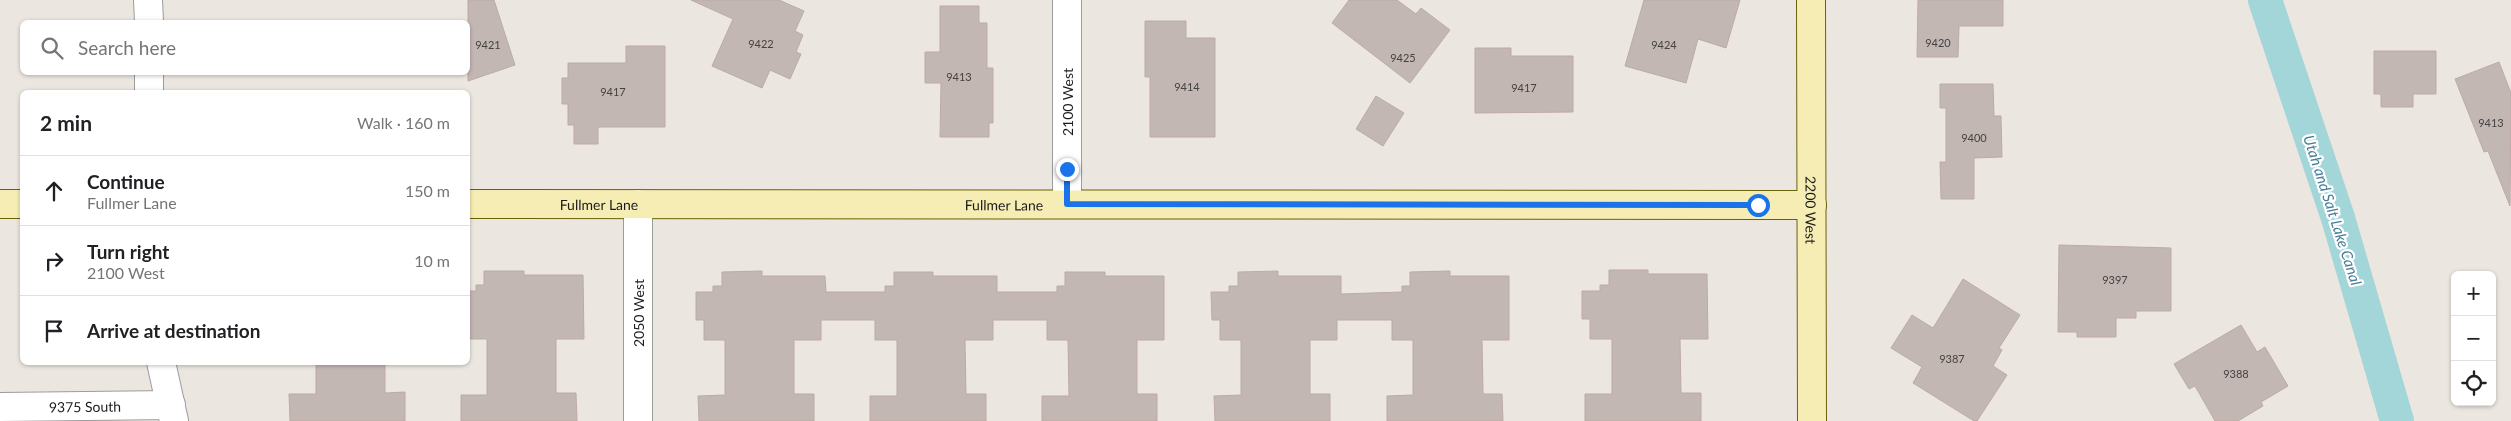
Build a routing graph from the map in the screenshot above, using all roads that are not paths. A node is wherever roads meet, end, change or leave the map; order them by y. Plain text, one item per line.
1 (148, 0) edge
2 (1067, 0) edge
3 (1811, 0) edge
4 (148, 20) edge
5 (149, 75) edge
6 (149, 90) edge
7 (0, 204) edge
8 (20, 204) edge
9 (470, 204) edge
10 (638, 204) junction
11 (1067, 204) junction
12 (1812, 205) junction
13 (162, 365) edge
14 (0, 407) edge
15 (173, 413) edge
16 (638, 421) edge
17 (1812, 421) edge

1 - 4 street
2 - 11 street, 2100 West
3 - 12 street, 2200 West
5 - 6 street
7 - 8 street
9 - 10 street, Fullmer Lane
10 - 11 street, Fullmer Lane
10 - 16 street, 2050 West
11 - 12 street, Fullmer Lane
12 - 17 street, 2200 West
13 - 15 street
14 - 15 street, 9375 South

